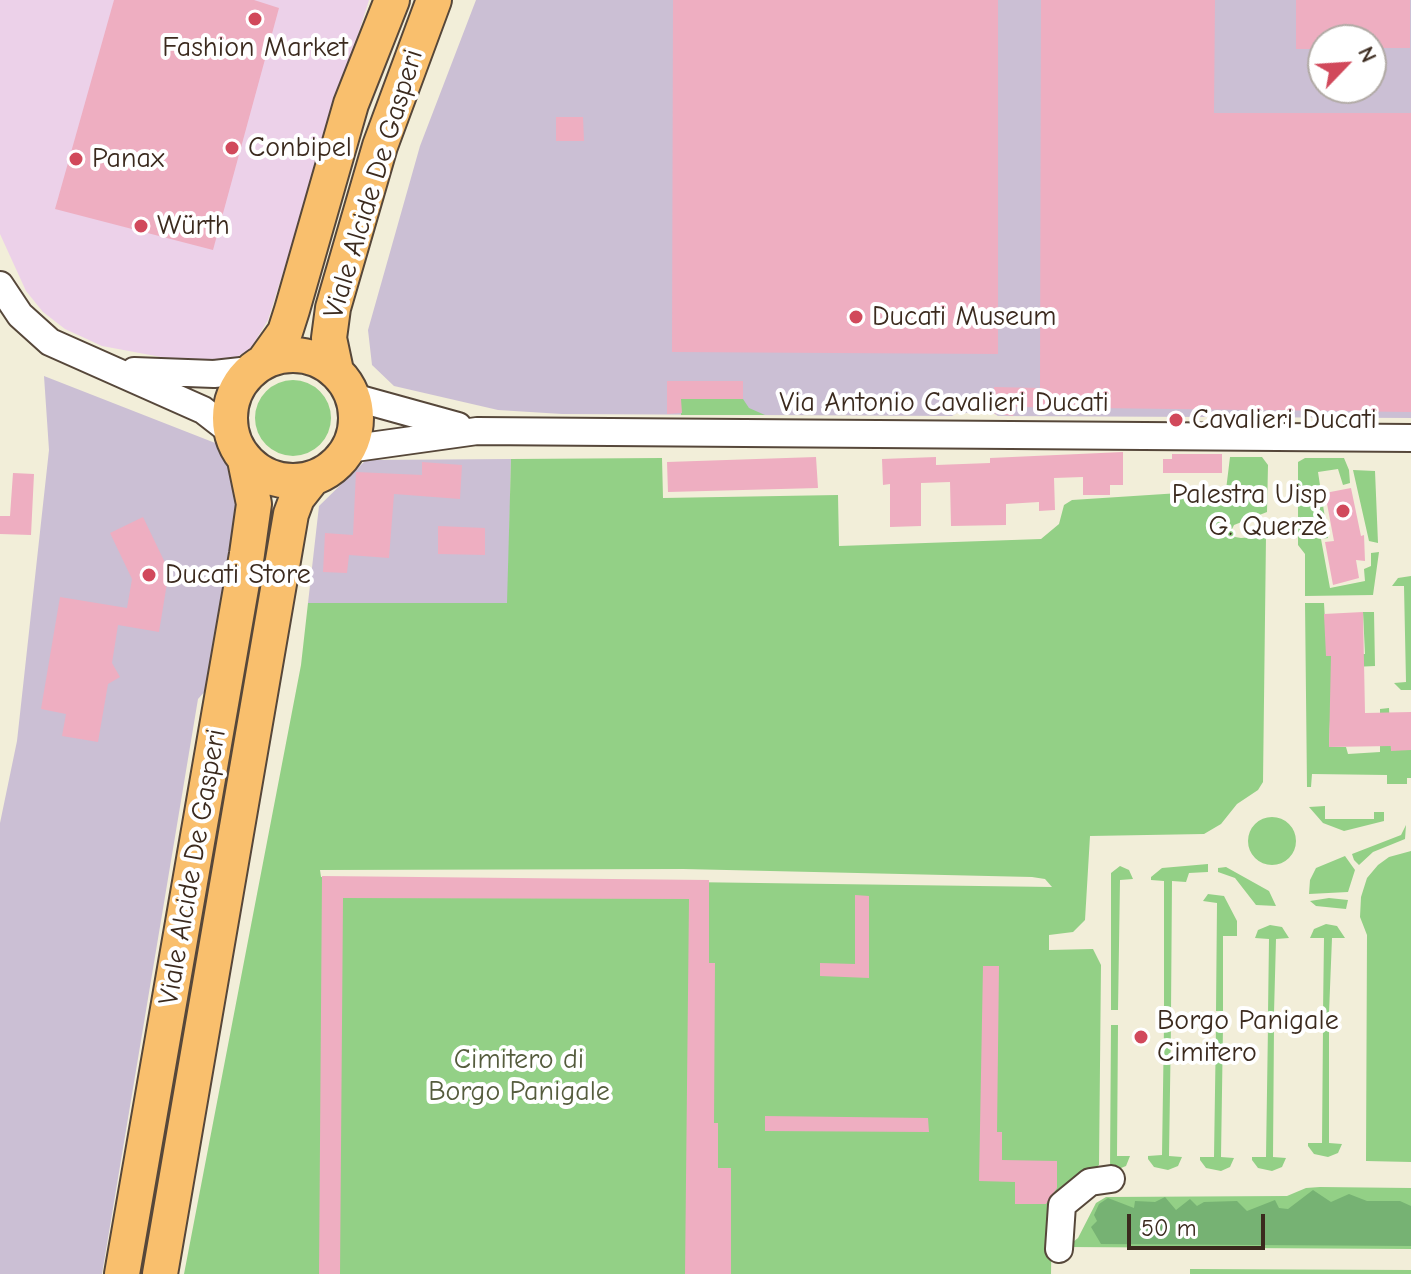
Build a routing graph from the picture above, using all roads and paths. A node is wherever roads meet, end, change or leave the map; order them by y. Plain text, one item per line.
1 (392, 0) edge
2 (434, 0) edge
3 (0, 285) edge
4 (258, 365) junction
5 (121, 371) junction
6 (344, 384) junction
7 (477, 431) junction
8 (1411, 438) edge
9 (238, 445) junction
10 (348, 449) junction
11 (312, 479) junction
12 (1111, 1179) dead end
13 (1059, 1249) dead end
14 (122, 1274) edge
15 (160, 1274) edge

1 - 4 main road, Viale Alcide De Gasperi
2 - 6 main road, Viale Alcide De Gasperi
3 - 5 street
4 - 5 street
4 - 6 main road
4 - 9 main road
5 - 9 street
6 - 7 street, Via Antonio Cavalieri Ducati
6 - 10 main road
7 - 8 street, Via Antonio Cavalieri Ducati
7 - 10 street, Via Antonio Cavalieri Ducati
9 - 11 main road
9 - 14 main road, Viale Alcide De Gasperi
10 - 11 main road
11 - 15 main road, Viale Alcide De Gasperi
12 - 13 street

